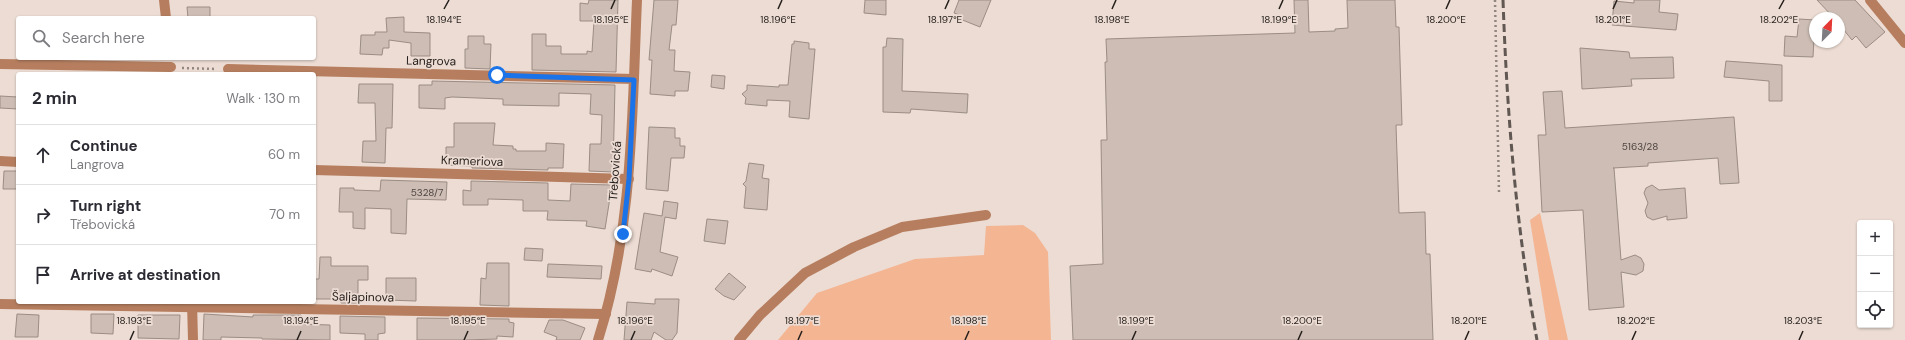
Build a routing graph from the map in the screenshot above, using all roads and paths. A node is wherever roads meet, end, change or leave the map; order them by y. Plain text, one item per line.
1 (164, 0) edge
2 (637, 0) edge
3 (1495, 0) edge
4 (1870, 0) edge
5 (166, 16) edge
6 (1905, 43) edge
7 (0, 64) edge
8 (171, 66) edge
9 (228, 69) joint
10 (634, 80) junction
11 (0, 161) edge
12 (16, 162) edge
13 (316, 170) edge
14 (629, 179) junction
15 (1499, 192) dead end
16 (986, 215) dead end
17 (0, 304) edge
18 (192, 304) edge
19 (606, 314) junction
20 (193, 340) edge
21 (598, 340) edge
22 (739, 340) edge

1 - 5 street
2 - 10 street, Třebovická
3 - 15 path
4 - 6 street
7 - 8 street
8 - 9 path
9 - 10 street, Langrova
10 - 14 street, Třebovická
11 - 12 street
13 - 14 street, Krameriova
14 - 19 street, Třebovická
16 - 22 street
17 - 18 street, Šaljapinova
18 - 19 street, Šaljapinova
18 - 20 street
19 - 21 street, Třebovická

